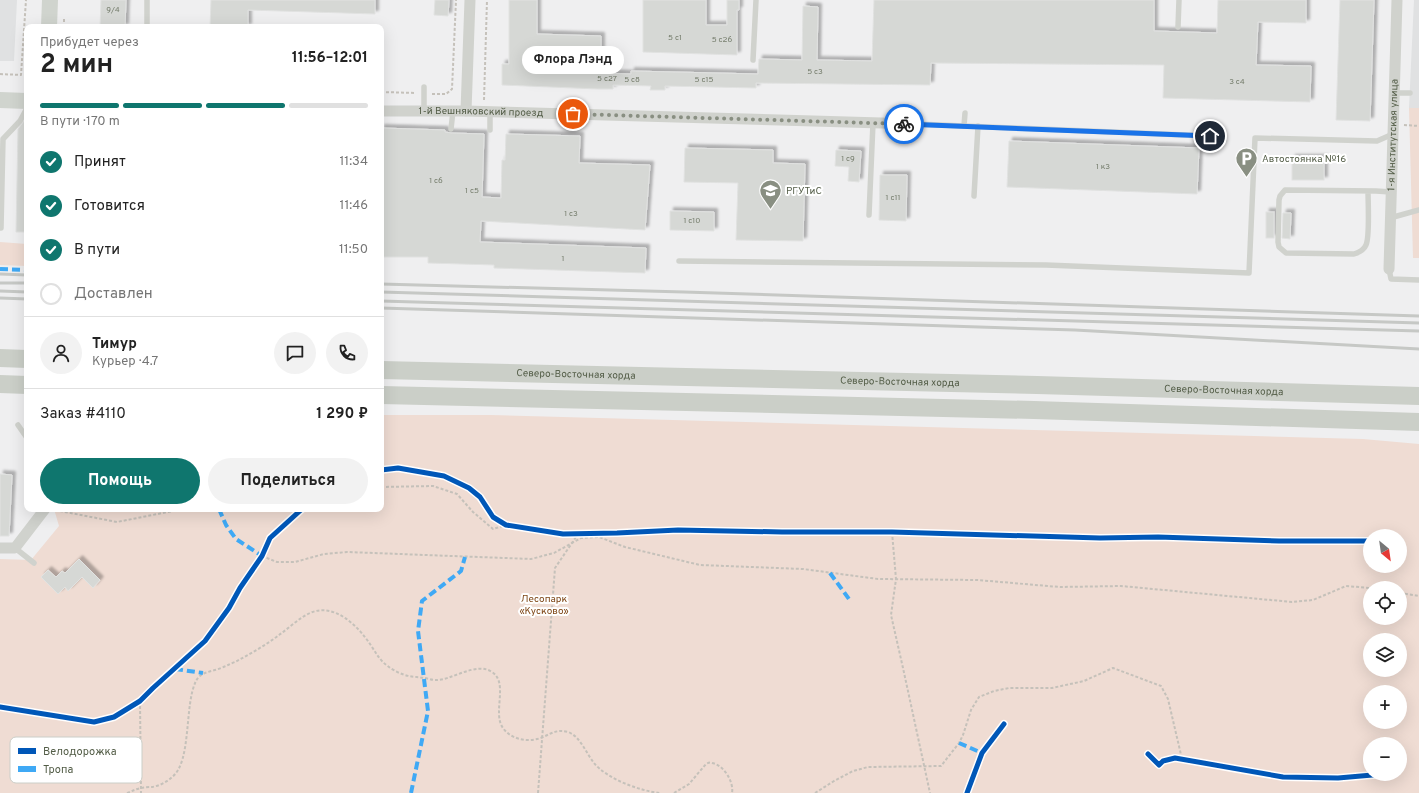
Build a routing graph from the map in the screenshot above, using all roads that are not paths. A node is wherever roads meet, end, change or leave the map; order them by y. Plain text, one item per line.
1 (50, 0) edge
2 (147, 0) edge
3 (470, 0) edge
4 (756, 0) edge
5 (1179, 0) edge
6 (1396, 0) edge
7 (49, 24) edge
8 (146, 24) edge
9 (1178, 27) dead end
10 (754, 60) dead end
11 (424, 87) dead end
12 (1394, 93) junction
13 (1410, 93) dead end
14 (0, 100) edge
15 (24, 101) edge
16 (384, 111) edge
17 (424, 111) junction
18 (452, 111) junction
19 (466, 111) junction
20 (487, 111) junction
21 (24, 113) edge
22 (965, 113) dead end
23 (873, 123) junction
24 (916, 124) joint
25 (964, 126) junction
26 (978, 126) junction
27 (451, 129) dead end
28 (1393, 129) junction
29 (490, 130) dead end
30 (1210, 136) dead end
31 (2, 139) edge
32 (1368, 191) junction
33 (1391, 192) junction
34 (974, 196) dead end
35 (1419, 210) edge
36 (869, 214) dead end
37 (1390, 218) junction
38 (1, 228) dead end
39 (679, 261) dead end
40 (1389, 269) joint
41 (1419, 280) edge
42 (0, 358) edge
43 (24, 359) edge
44 (384, 370) edge
45 (0, 384) edge
46 (24, 385) edge
47 (384, 395) edge
48 (1419, 396) edge
49 (1419, 422) edge
50 (18, 425) dead end
51 (24, 434) edge
52 (44, 512) edge
53 (0, 548) edge
54 (15, 548) junction
55 (34, 563) dead end

1 - 7 street
2 - 8 lane
3 - 19 street
4 - 10 lane
5 - 9 lane
6 - 12 street, 1-я Институтская улица
11 - 17 lane
12 - 13 lane
12 - 28 street, 1-я Институтская улица
14 - 15 street
16 - 17 street, 1-й Вешняковский проезд
17 - 18 street, 1-й Вешняковский проезд
18 - 19 street, 1-й Вешняковский проезд
18 - 27 lane
19 - 20 street, 1-й Вешняковский проезд
20 - 23 street, 1-й Вешняковский проезд
20 - 29 lane
21 - 31 lane
22 - 25 lane
23 - 24 street, 1-й Вешняковский проезд
23 - 36 lane
24 - 25 lane
25 - 26 lane
26 - 30 lane
26 - 34 lane
28 - 33 street, 1-я Институтская улица
28 - 39 lane
31 - 38 lane
32 - 32 lane
32 - 33 lane
33 - 37 street, 1-я Институтская улица
35 - 37 lane
37 - 40 street, 1-я Институтская улица
40 - 41 lane
42 - 43 main road
44 - 48 main road, Северо-Восточная хорда
45 - 46 main road
47 - 49 main road
50 - 51 lane
52 - 54 street
53 - 54 street
54 - 55 lane

